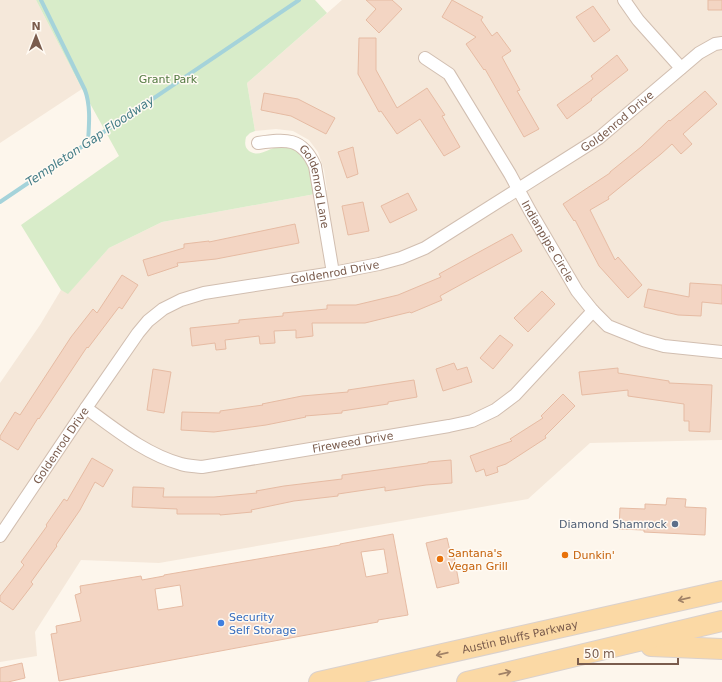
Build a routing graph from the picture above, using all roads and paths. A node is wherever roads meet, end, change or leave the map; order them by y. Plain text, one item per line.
1 (624, 0) edge
2 (722, 43) edge
3 (426, 58) dead end
4 (680, 68) junction
5 (258, 143) dead end
6 (518, 189) junction
7 (333, 273) junction
8 (593, 311) junction
9 (722, 352) edge
10 (86, 408) junction
11 (0, 536) edge
12 (722, 591) edge
13 (722, 621) edge
14 (621, 645) junction
15 (722, 649) edge
16 (319, 682) edge
17 (467, 682) edge

1 - 4 street
2 - 4 street, Goldenrod Drive
3 - 6 street, Indianpipe Circle
4 - 6 street, Goldenrod Drive
5 - 7 street, Goldenrod Lane
6 - 7 street, Goldenrod Drive
6 - 8 street, Indianpipe Circle
7 - 10 street, Goldenrod Drive
8 - 9 street, Indianpipe Circle
8 - 10 street, Fireweed Drive
10 - 11 street, Goldenrod Drive
12 -> 16 main road, Austin Bluffs Parkway
13 - 14 main road
14 - 15 main road
17 -> 14 main road

